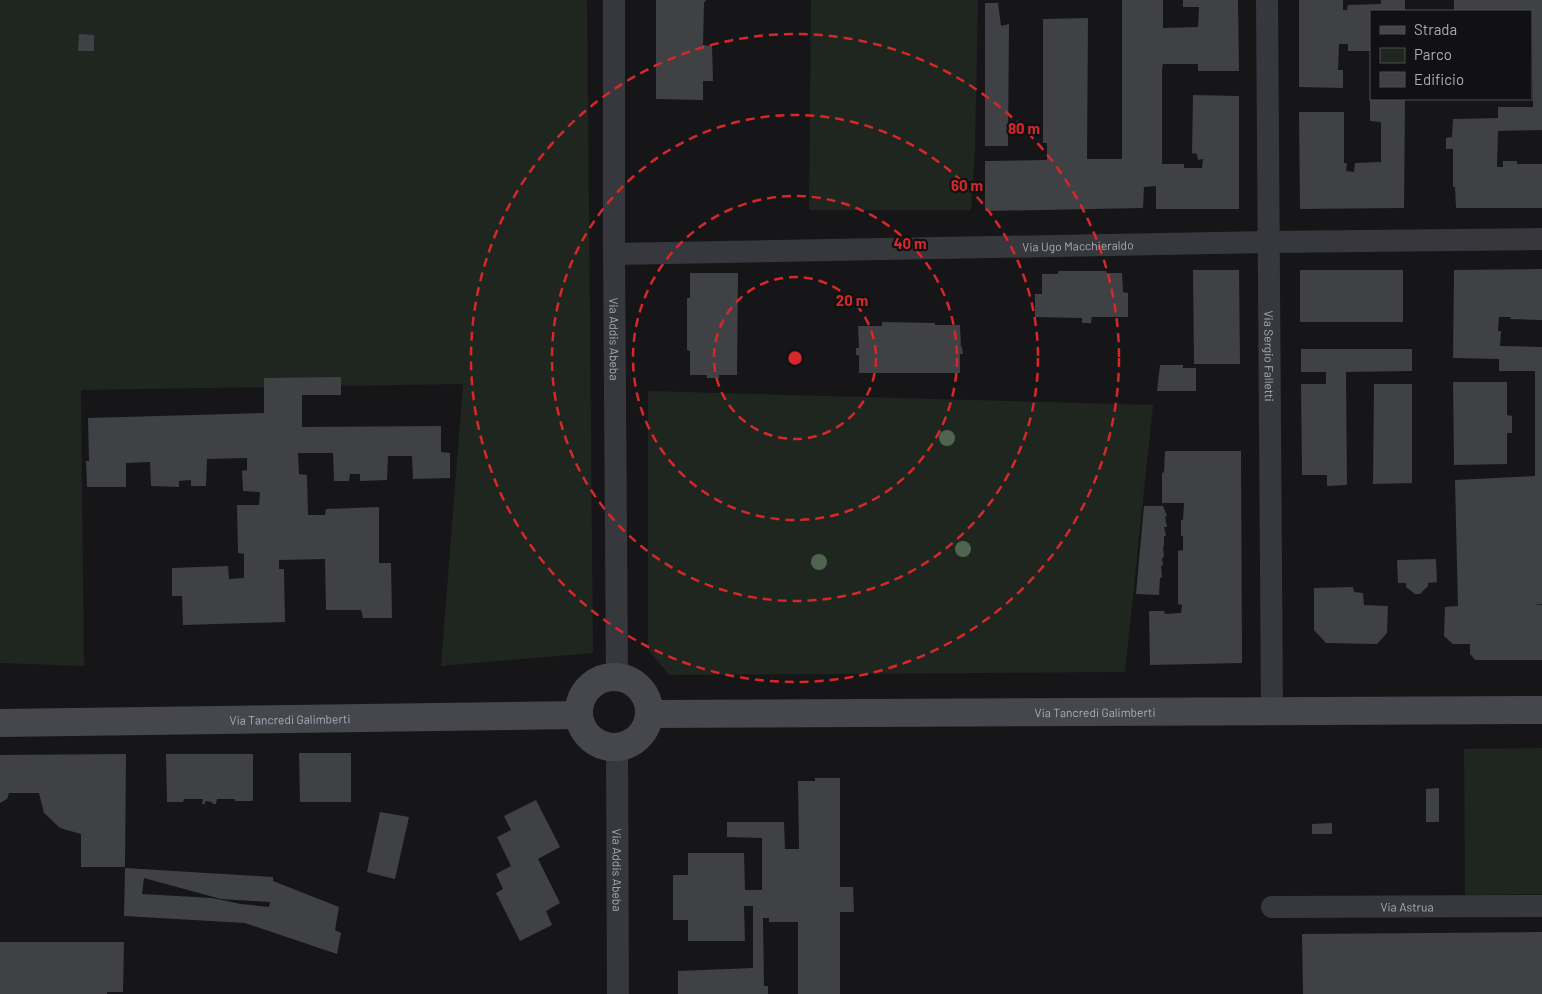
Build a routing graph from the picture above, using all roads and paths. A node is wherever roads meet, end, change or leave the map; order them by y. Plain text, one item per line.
1 (614, 0) edge
2 (1268, 0) edge
3 (1542, 240) edge
4 (1269, 242) junction
5 (614, 254) junction
6 (617, 677) junction
7 (1542, 710) edge
8 (1272, 711) junction
9 (649, 714) junction
10 (579, 715) junction
11 (0, 722) edge
12 (617, 748) junction
13 (1542, 906) edge
14 (1272, 907) dead end
15 (618, 994) edge

1 - 5 street, Via Addis Abeba
2 - 4 street, Via Sergio Falletti
3 - 4 street, Via Ugo Macchieraldo
4 - 5 street, Via Ugo Macchieraldo
4 - 8 street, Via Sergio Falletti
5 - 6 street, Via Addis Abeba
6 - 9 street
6 - 10 street
7 - 8 street, Via Tancredi Galimberti
8 - 9 street, Via Tancredi Galimberti
9 - 12 street
10 - 11 street, Via Tancredi Galimberti
10 - 12 street
12 - 15 street, Via Addis Abeba
13 - 14 street, Via Astrua

